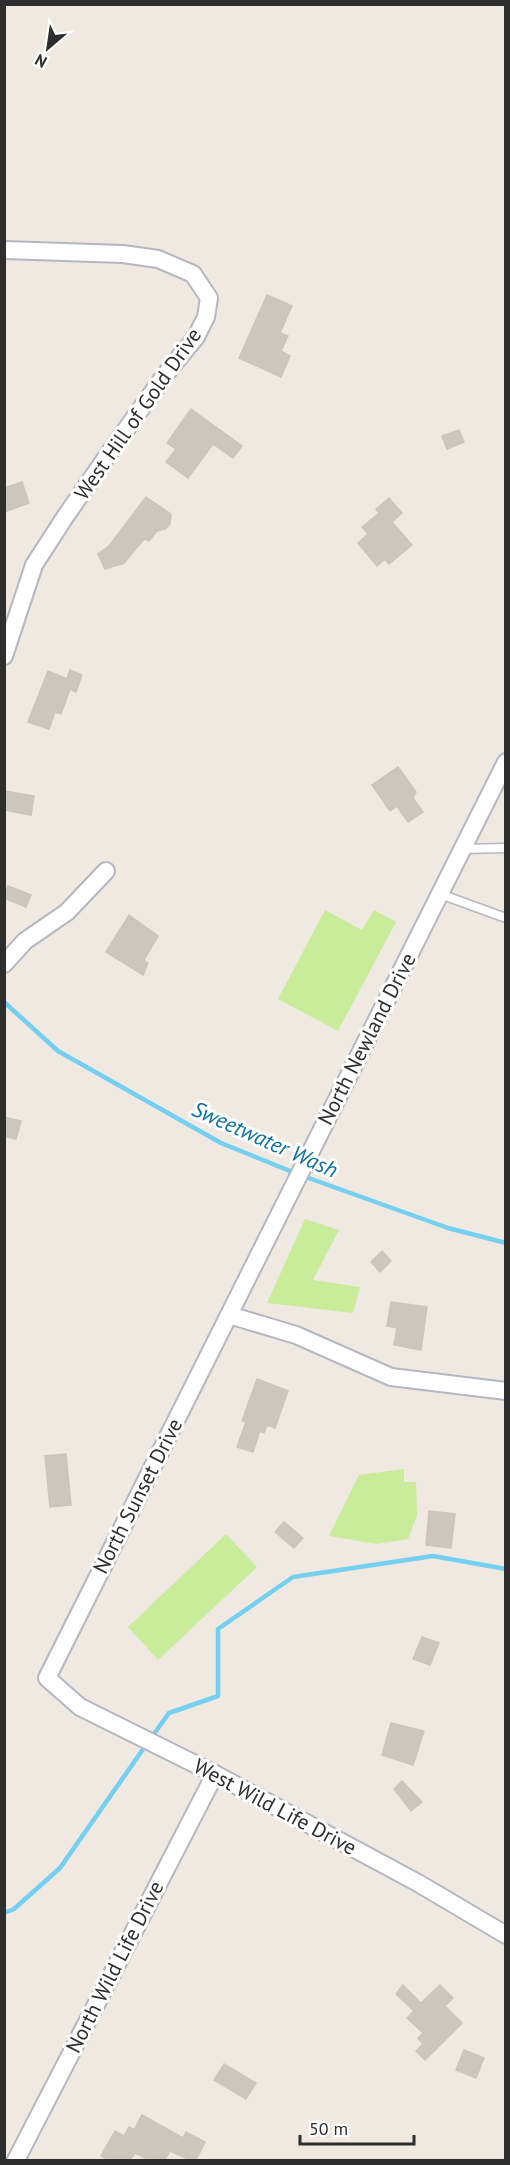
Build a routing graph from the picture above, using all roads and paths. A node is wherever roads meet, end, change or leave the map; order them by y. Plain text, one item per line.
1 (4, 250) edge
2 (4, 656) edge
3 (506, 762) edge
4 (506, 848) edge
5 (462, 849) junction
6 (106, 871) dead end
7 (440, 894) junction
8 (506, 918) edge
9 (4, 964) edge
10 (229, 1315) junction
11 (506, 1391) edge
12 (47, 1678) joint
13 (215, 1774) junction
14 (506, 1935) edge
15 (15, 2160) edge

1 - 2 street, West Hill of Gold Drive
3 - 5 street, North Newland Drive
4 - 5 lane
5 - 7 street, North Newland Drive
6 - 9 street
7 - 8 lane
7 - 10 street, North Newland Drive
10 - 11 street
10 - 12 street, North Sunset Drive
12 - 13 street, West Wild Life Drive
13 - 14 street, West Wild Life Drive
13 - 15 street, North Wild Life Drive

